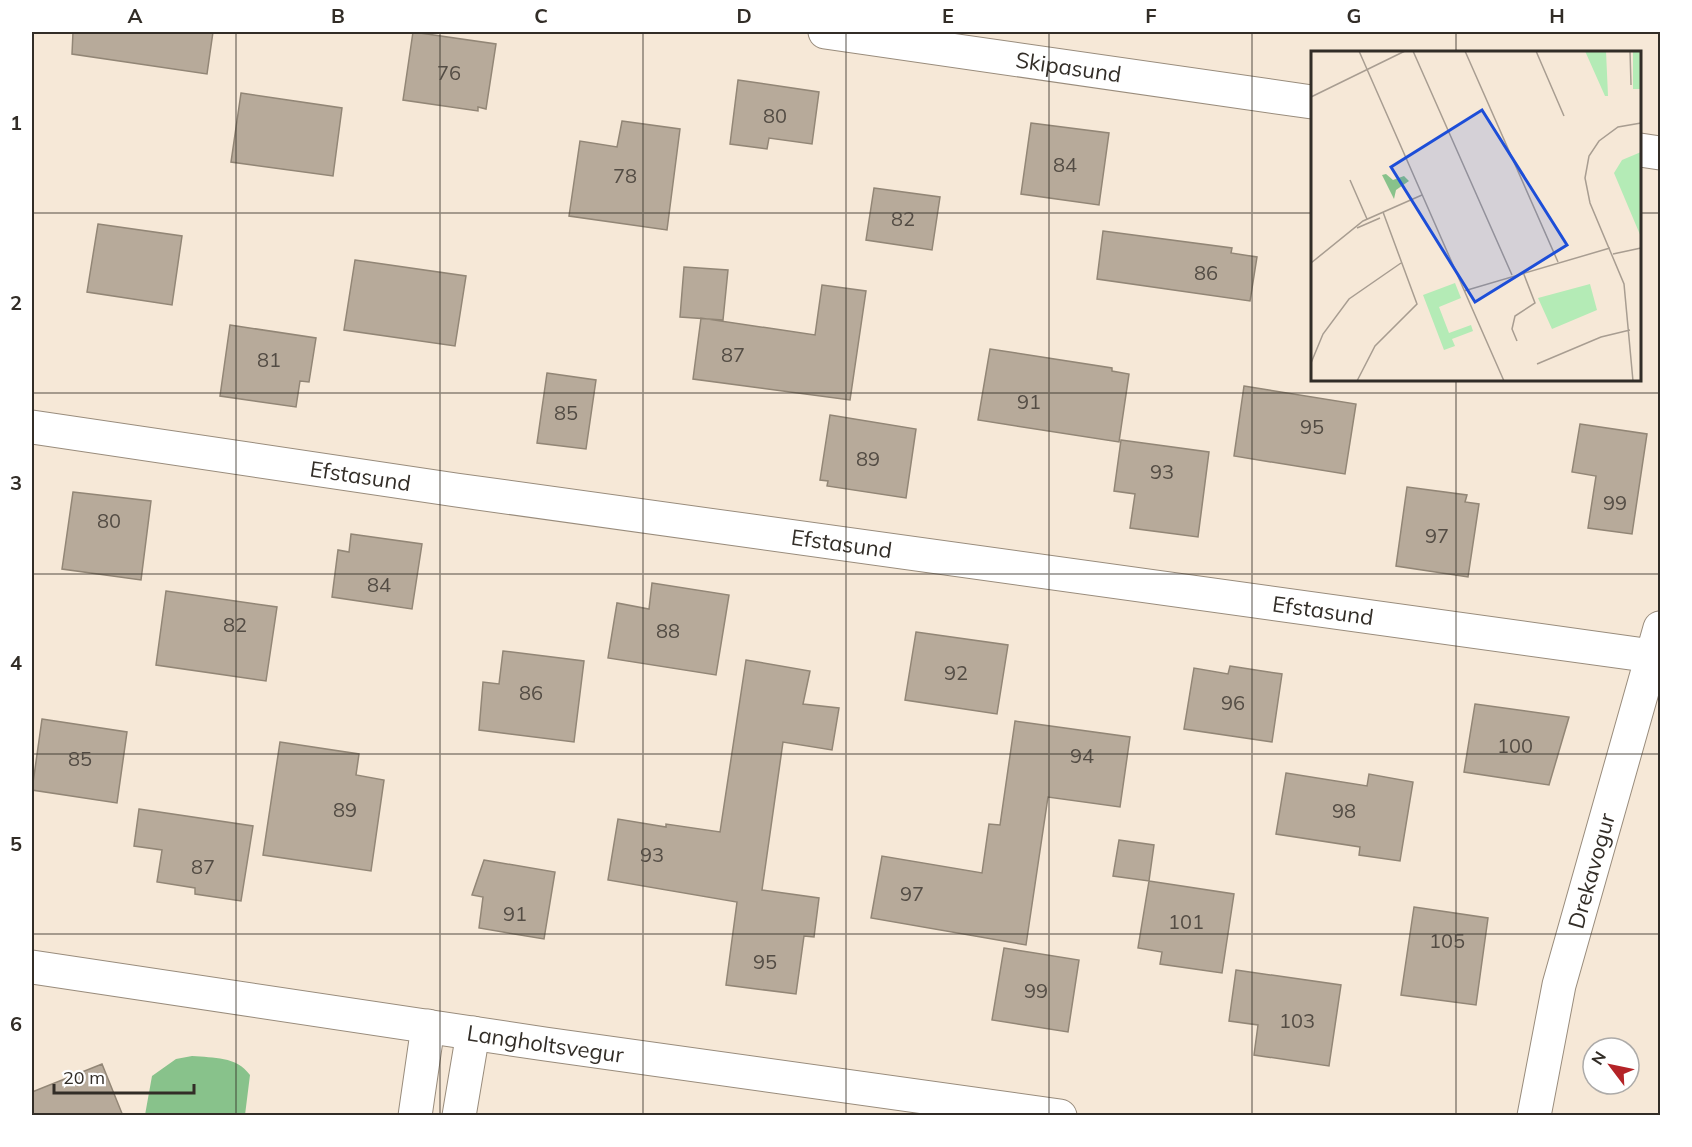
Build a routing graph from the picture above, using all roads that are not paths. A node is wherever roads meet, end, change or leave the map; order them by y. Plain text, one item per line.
1 (825, 32) edge
2 (1311, 102) edge
3 (1641, 150) edge
4 (1660, 153) edge
5 (32, 427) edge
6 (1656, 642) edge
7 (32, 968) edge
8 (428, 1026) junction
9 (473, 1033) junction
10 (415, 1116) edge
11 (459, 1116) edge
12 (1060, 1116) edge
13 (1534, 1116) edge

1 - 2 street, Skipasund
3 - 4 street
5 - 6 street, Efstasund
6 - 13 street, Drekavogur
7 - 8 street, Langholtsvegur
8 - 9 street, Langholtsvegur
8 - 10 street
9 - 11 street
9 - 12 street, Langholtsvegur

